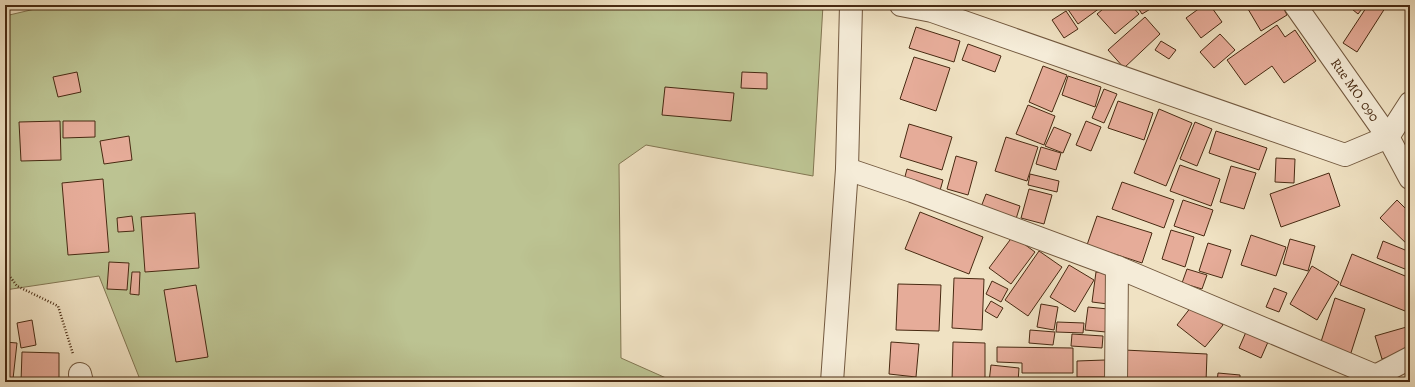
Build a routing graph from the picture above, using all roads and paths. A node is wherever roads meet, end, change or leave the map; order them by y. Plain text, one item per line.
1 (851, 5) edge
2 (901, 5) edge
3 (1295, 5) edge
4 (936, 8) edge
5 (1410, 103) edge
6 (1388, 137) junction
7 (848, 169) junction
8 (1410, 178) edge
9 (1117, 267) junction
10 (5, 270) edge
11 (1410, 358) edge
12 (81, 378) edge
13 (1370, 379) edge
14 (832, 382) edge
15 (1116, 382) edge

1 - 7 street
2 - 4 street
3 - 6 street, Rue MO. 090
4 - 6 street
5 - 6 street
6 - 8 street, Rue MO. 090
7 - 9 street
7 - 14 street
9 - 13 street
9 - 15 street
10 - 12 path
11 - 13 street

